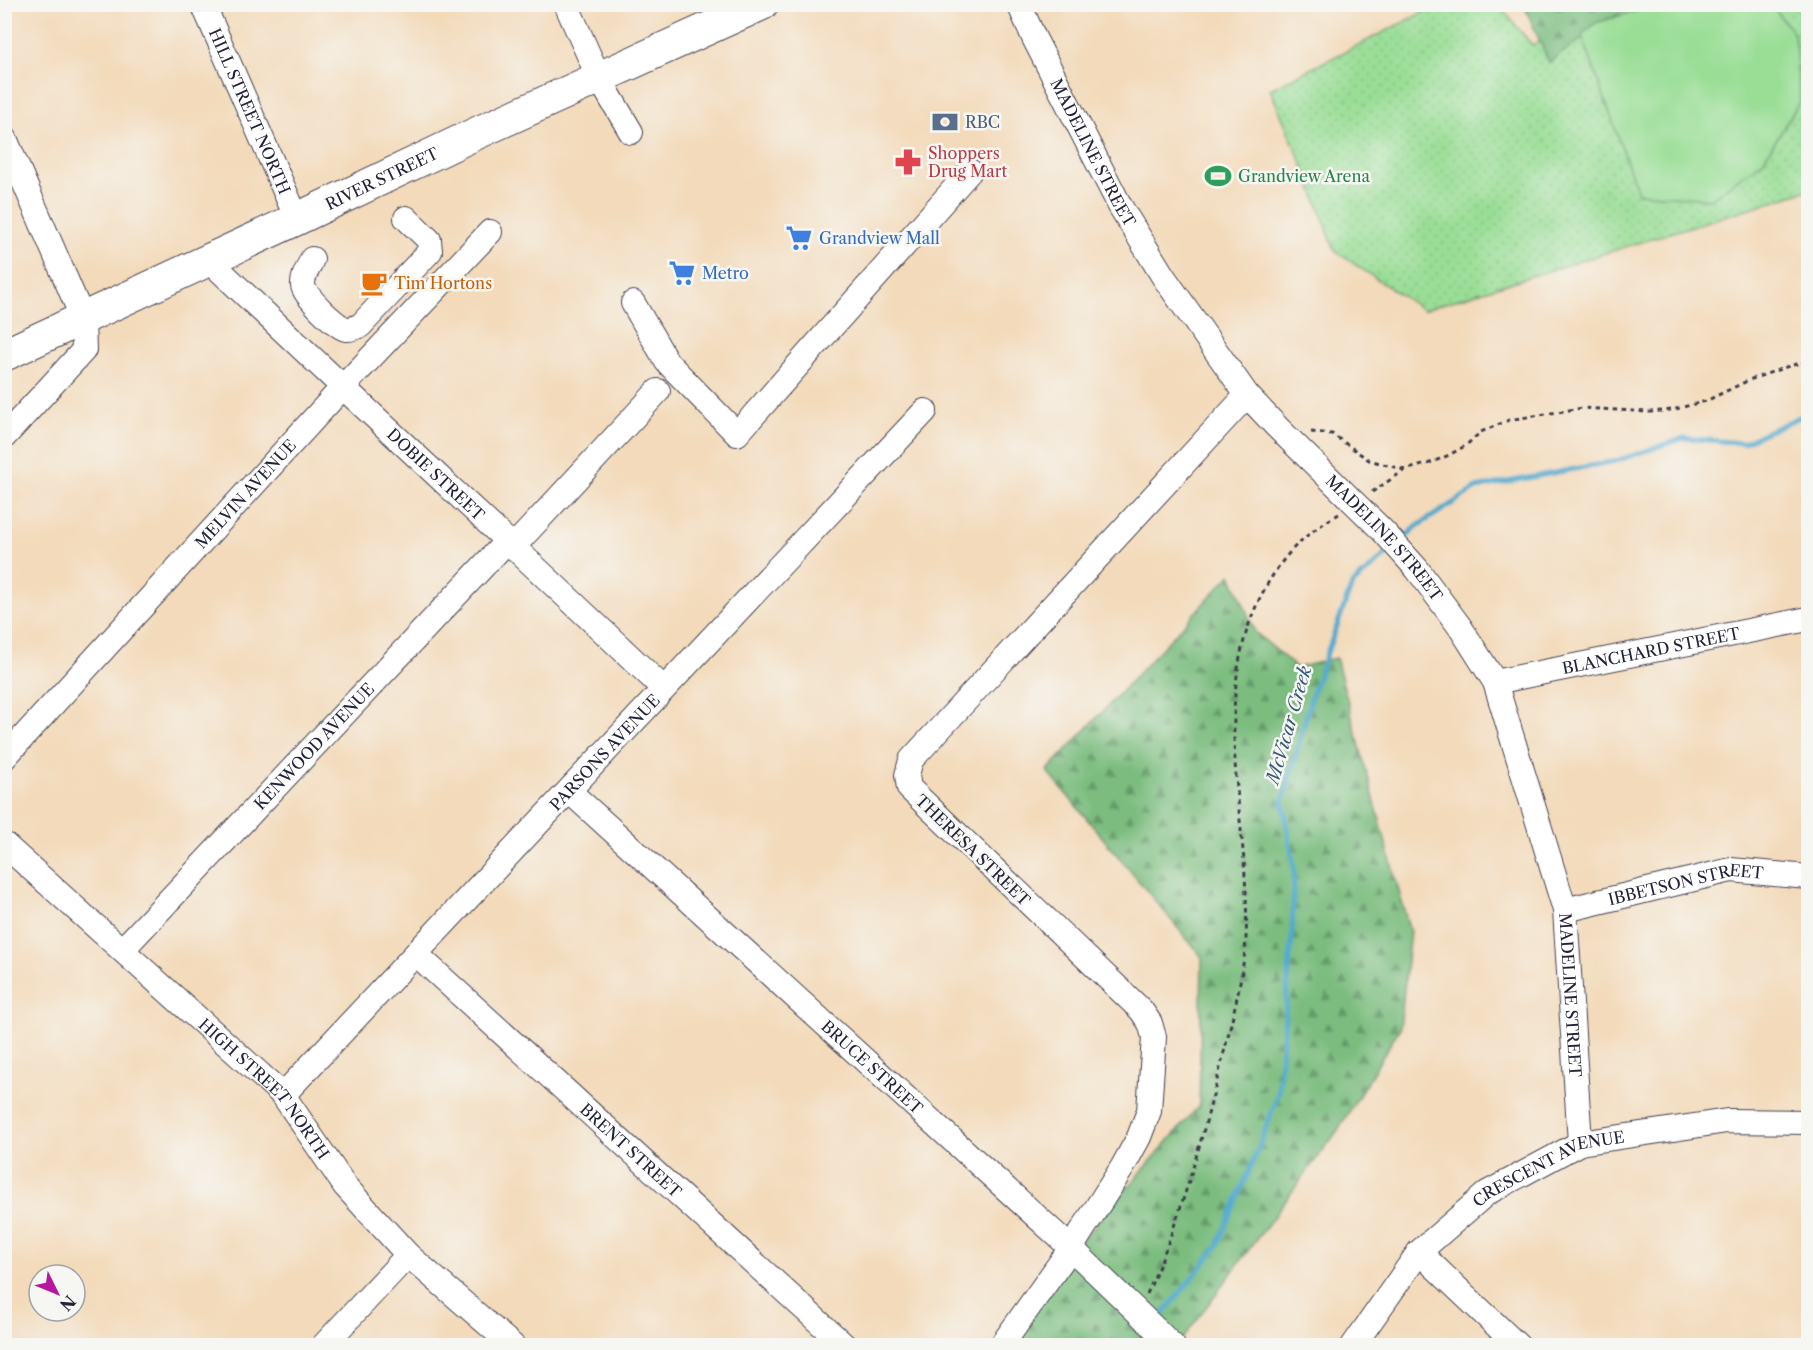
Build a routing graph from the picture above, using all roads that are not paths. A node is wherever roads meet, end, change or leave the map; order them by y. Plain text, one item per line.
1 (203, 4) edge
2 (566, 4) edge
3 (762, 4) edge
4 (1019, 4) edge
5 (600, 78) junction
6 (632, 132) dead end
7 (4, 136) edge
8 (970, 171) dead end
9 (406, 218) dead end
10 (297, 219) junction
11 (490, 232) dead end
12 (312, 259) dead end
13 (209, 260) junction
14 (633, 303) dead end
15 (83, 319) junction
16 (4, 355) edge
17 (342, 388) junction
18 (658, 391) dead end
19 (1247, 395) junction
20 (925, 411) dead end
21 (4, 436) edge
22 (511, 543) junction
23 (1809, 619) edge
24 (1495, 682) junction
25 (663, 688) junction
26 (4, 758) edge
27 (568, 791) junction
28 (4, 844) edge
29 (1809, 877) edge
30 (1564, 910) junction
31 (122, 950) junction
32 (417, 954) junction
33 (283, 1095) junction
34 (1809, 1122) edge
35 (1580, 1143) junction
36 (1071, 1248) junction
37 (1419, 1252) junction
38 (408, 1254) junction
39 (323, 1346) edge
40 (513, 1346) edge
41 (845, 1346) edge
42 (1001, 1346) edge
43 (1173, 1346) edge
44 (1353, 1346) edge
45 (1518, 1346) edge

1 - 10 street, HILL STREET NORTH
2 - 5 street
3 - 5 main road, RIVER STREET
4 - 19 street, MADELINE STREET
5 - 6 street
5 - 10 main road, RIVER STREET
7 - 15 street
8 - 14 street
9 - 12 street
10 - 13 main road, RIVER STREET
11 - 17 street, MELVIN AVENUE
13 - 15 main road, RIVER STREET
13 - 17 street, DOBIE STREET
15 - 16 main road, RIVER STREET
15 - 21 street
17 - 22 street, DOBIE STREET
17 - 26 street, MELVIN AVENUE
18 - 22 street, KENWOOD AVENUE
19 - 24 street, MADELINE STREET
19 - 36 street, THERESA STREET
20 - 25 street, PARSONS AVENUE
22 - 25 street, DOBIE STREET
22 - 31 street, KENWOOD AVENUE
23 - 24 street, BLANCHARD STREET
24 - 30 street, MADELINE STREET
25 - 27 street, PARSONS AVENUE
27 - 32 street, PARSONS AVENUE
27 - 36 street, BRUCE STREET
28 - 31 street, HIGH STREET NORTH
29 - 30 street, IBBETSON STREET
30 - 35 street, MADELINE STREET
31 - 33 street, HIGH STREET NORTH
32 - 33 street, PARSONS AVENUE
32 - 41 street, BRENT STREET
33 - 38 street, HIGH STREET NORTH
34 - 35 street, CRESCENT AVENUE
35 - 37 street, CRESCENT AVENUE
36 - 42 street, THERESA STREET
36 - 43 street, BRUCE STREET
37 - 44 street, CRESCENT AVENUE
37 - 45 street
38 - 39 street
38 - 40 street, HIGH STREET NORTH

